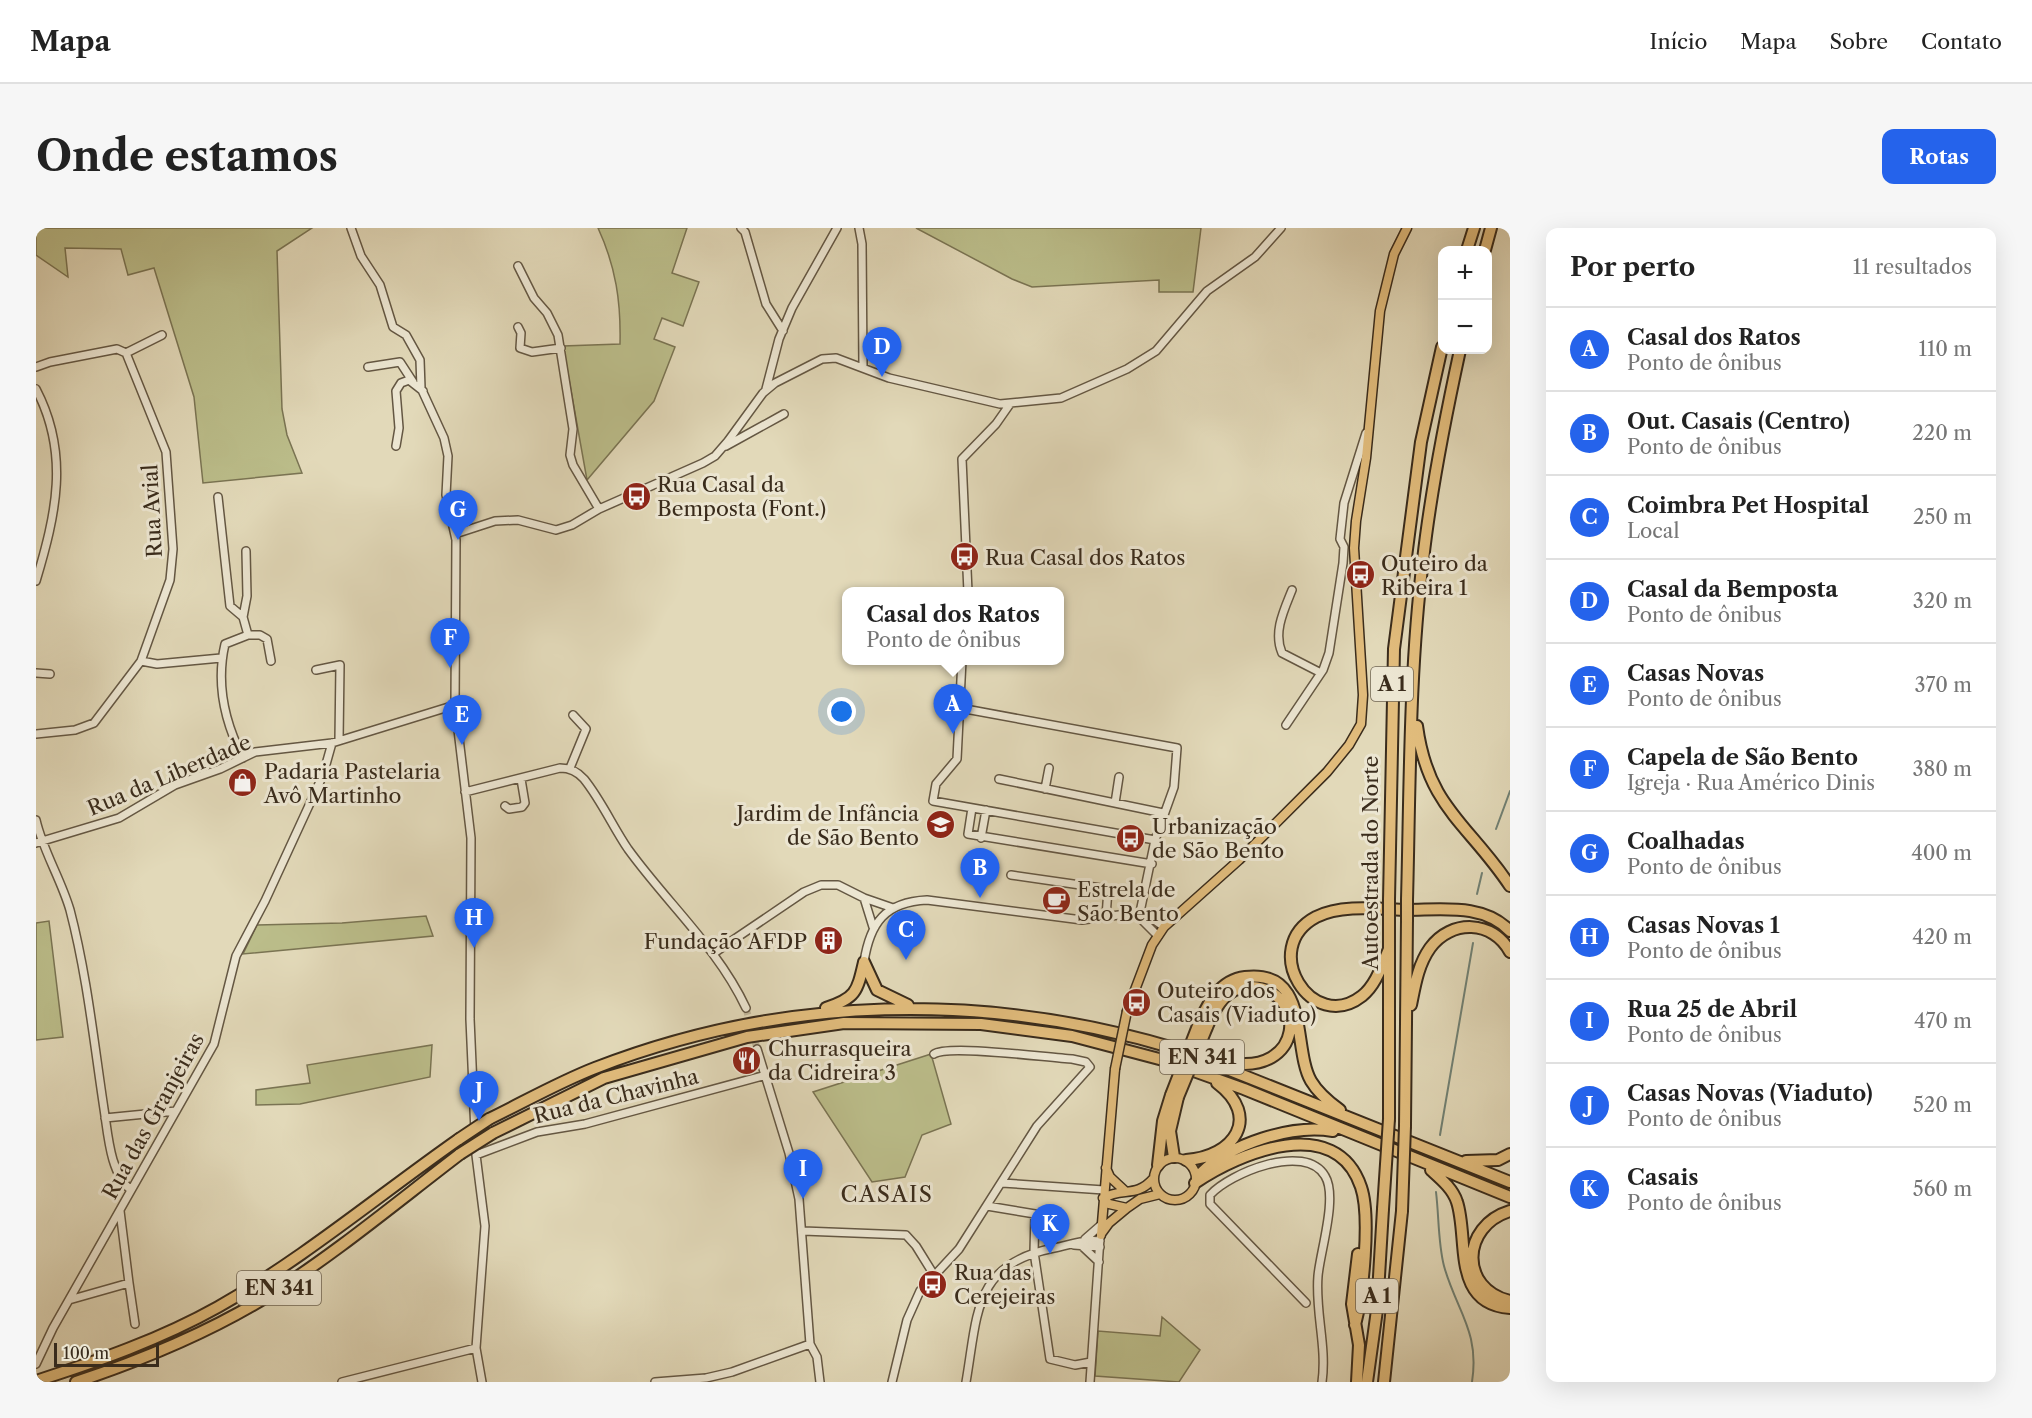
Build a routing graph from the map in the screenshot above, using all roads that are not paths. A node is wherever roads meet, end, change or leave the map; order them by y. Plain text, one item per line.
1 (351, 228) edge
2 (741, 228) edge
3 (837, 228) edge
4 (859, 228) edge
5 (1281, 228) edge
6 (1407, 228) edge
7 (1474, 228) edge
8 (1491, 228) edge
9 (1468, 246) edge
10 (1486, 246) edge
11 (518, 266) dead end
12 (518, 327) dead end
13 (783, 330) junction
14 (162, 335) dead end
15 (561, 348) junction
16 (126, 353) junction
17 (1441, 354) edge
18 (1459, 354) edge
19 (862, 366) junction
20 (368, 367) dead end
21 (36, 368) edge
22 (412, 382) junction
23 (36, 389) edge
24 (423, 391) junction
25 (764, 392) junction
26 (1010, 404) junction
27 (784, 414) dead end
28 (1370, 419) junction
29 (396, 446) dead end
30 (721, 449) junction
31 (218, 497) dead end
32 (599, 509) junction
33 (455, 534) junction
34 (1344, 547) junction
35 (1354, 548) junction
36 (246, 551) dead end
37 (36, 581) edge
38 (968, 587) edge
39 (1292, 590) dead end
40 (243, 617) junction
41 (248, 635) junction
42 (221, 658) junction
43 (271, 660) dead end
44 (141, 661) junction
45 (962, 665) edge
46 (316, 670) dead end
47 (36, 673) edge
48 (1321, 673) junction
49 (50, 674) dead end
50 (1413, 694) junction
51 (455, 705) junction
52 (960, 708) junction
53 (573, 715) dead end
54 (1286, 725) dead end
55 (36, 734) edge
56 (336, 742) junction
57 (243, 758) junction
58 (570, 768) junction
59 (1049, 768) dead end
60 (1119, 777) dead end
61 (521, 779) junction
62 (999, 779) dead end
63 (1045, 789) junction
64 (465, 792) junction
65 (1115, 803) junction
66 (505, 806) dead end
67 (972, 808) junction
68 (986, 810) junction
69 (1164, 813) junction
70 (36, 820) edge
71 (981, 838) junction
72 (1155, 840) junction
73 (39, 842) edge
74 (1152, 864) junction
75 (1011, 875) dead end
76 (1510, 886) edge
77 (864, 898) junction
78 (878, 903) junction
79 (893, 908) junction
80 (869, 913) junction
81 (1106, 916) junction
82 (1139, 917) junction
83 (873, 927) junction
84 (1164, 927) junction
85 (1510, 931) edge
86 (1158, 936) junction
87 (1389, 949) junction
88 (1510, 952) edge
89 (714, 953) junction
90 (864, 962) junction
91 (746, 1008) tunnel mouth
92 (914, 1008) junction
93 (810, 1013) junction
94 (1203, 1025) junction
95 (1406, 1025) junction
96 (758, 1049) tunnel mouth
97 (934, 1054) dead end
98 (1204, 1058) junction
99 (1199, 1072) junction
100 (766, 1075) junction
101 (1175, 1096) junction
102 (176, 1112) junction
103 (105, 1118) junction
104 (1352, 1119) junction
105 (1357, 1136) junction
106 (1510, 1154) edge
107 (476, 1155) junction
108 (1180, 1159) junction
109 (1457, 1161) junction
110 (1421, 1163) junction
111 (1158, 1165) junction
112 (1106, 1168) junction
113 (1153, 1179) junction
114 (1196, 1181) junction
115 (1510, 1182) edge
116 (1002, 1183) junction
117 (131, 1190) junction
118 (1125, 1191) junction
119 (1104, 1194) junction
120 (1160, 1194) junction
121 (1510, 1197) edge
122 (987, 1206) junction
123 (1127, 1208) junction
124 (120, 1210) junction
125 (1510, 1211) edge
126 (1101, 1225) junction
127 (802, 1231) junction
128 (1100, 1241) junction
129 (1083, 1244) junction
130 (1030, 1253) junction
131 (1099, 1262) junction
132 (934, 1275) junction
133 (129, 1283) junction
134 (69, 1300) junction
135 (1510, 1301) edge
136 (1306, 1303) dead end
137 (1510, 1308) edge
138 (135, 1324) dead end
139 (810, 1344) junction
140 (476, 1348) junction
141 (1091, 1362) junction
142 (36, 1364) edge
143 (93, 1378) edge
144 (36, 1381) edge
145 (76, 1382) edge
146 (342, 1382) edge
147 (482, 1382) edge
148 (655, 1382) edge
149 (820, 1382) edge
150 (892, 1382) edge
151 (966, 1382) edge
152 (1090, 1382) edge
153 (1322, 1382) edge
154 (1357, 1382) edge
155 (1367, 1382) edge
156 (1384, 1382) edge

1 - 24 street
2 - 13 street
3 - 13 street
4 - 19 street
5 - 26 street
6 - 28 main road
7 - 9 highway
8 - 10 highway
11 - 15 street
12 - 15 street
13 - 25 street
14 - 16 street
15 - 32 street
16 - 21 street
16 - 44 street, Rua Avial
17 - 87 highway, Autoestrada do Norte / A 1, bridge
18 - 50 highway, Autoestrada do Norte / A 1
19 - 25 street
19 - 26 street
20 - 22 street
22 - 24 street
22 - 29 street
23 - 37 street
24 - 33 street
25 - 30 street
26 - 38 street
27 - 30 street
28 - 34 street
28 - 35 main road
30 - 32 street
31 - 40 street
32 - 33 street
33 - 51 street
34 - 35 street
34 - 48 street
35 - 84 main road
36 - 40 street
39 - 48 street
40 - 41 street
41 - 42 street
41 - 43 street
42 - 44 street
42 - 57 street
44 - 55 street, Rua Avial
45 - 52 street
46 - 56 street, Rua das Granjeiras
47 - 49 street
48 - 54 street
50 - 76 highway
50 - 95 highway, Autoestrada do Norte / A 1, bridge
51 - 56 street, Rua da Liberdade
51 - 64 street
52 - 67 street
52 - 69 street
53 - 58 street
56 - 57 street, Rua da Liberdade
56 - 102 street, Rua das Granjeiras
57 - 73 street, Rua da Liberdade
58 - 61 street
58 - 89 street
59 - 63 street
60 - 65 street
61 - 64 street
61 - 66 street
62 - 63 street
63 - 65 street
64 - 107 street
65 - 69 street
67 - 68 street
67 - 71 street
68 - 71 street
68 - 72 street
69 - 72 street
70 - 73 street
71 - 74 street
72 - 74 street
73 - 103 street
74 - 82 street
75 - 81 street
77 - 78 street
77 - 80 street
77 - 89 street
78 - 79 street
78 - 80 street
79 - 81 street
79 - 83 street
80 - 83 street
81 - 82 street
82 - 84 street
82 - 86 street
83 - 90 street
84 - 86 main road
85 - 87 highway
86 - 112 main road, bridge
87 - 155 highway, Autoestrada do Norte / A 1, bridge
88 - 95 highway
89 - 91 street
90 - 92 highway
90 - 93 highway
92 - 93 highway, EN 341
92 - 98 highway, EN 341
93 - 144 highway, EN 341, bridge
94 - 98 highway
94 - 101 highway, bridge
94 - 104 highway
95 - 156 highway, Autoestrada do Norte / A 1, bridge
96 - 100 street
97 - 116 street
98 - 104 highway, EN 341
99 - 105 highway, EN 341
99 - 108 highway
99 - 143 highway, EN 341, bridge
100 - 107 street, Rua da Chavinha
100 - 127 street
101 - 108 highway
101 - 111 highway
102 - 103 street
102 - 117 street, Rua das Granjeiras
103 - 117 street
104 - 109 highway, EN 341
105 - 110 highway, EN 341
105 - 114 highway
106 - 109 highway
107 - 140 street
108 - 111 main road
108 - 114 main road
109 - 115 highway, EN 341
110 - 121 highway, EN 341
110 - 137 highway
111 - 113 main road
112 - 118 main road
112 - 119 main road
113 - 118 main road
113 - 120 main road
114 - 120 main road
114 - 154 highway
116 - 119 street
116 - 122 street
117 - 124 street, Rua das Granjeiras
118 - 119 main road
119 - 123 main road
119 - 126 main road
120 - 123 main road
122 - 130 street
122 - 132 street
123 - 128 main road
124 - 133 street
124 - 134 street, Rua das Granjeiras
125 - 135 highway
126 - 128 main road
126 - 129 street
127 - 132 street
127 - 139 street
128 - 129 street
128 - 131 street
129 - 130 street
129 - 131 street
130 - 141 street
130 - 151 street
131 - 141 street
132 - 150 street
133 - 134 street
133 - 138 street
134 - 142 street, Rua das Granjeiras
136 - 153 street
139 - 148 street
139 - 149 street
140 - 146 street
140 - 147 street
141 - 152 street
143 - 145 highway, EN 341

